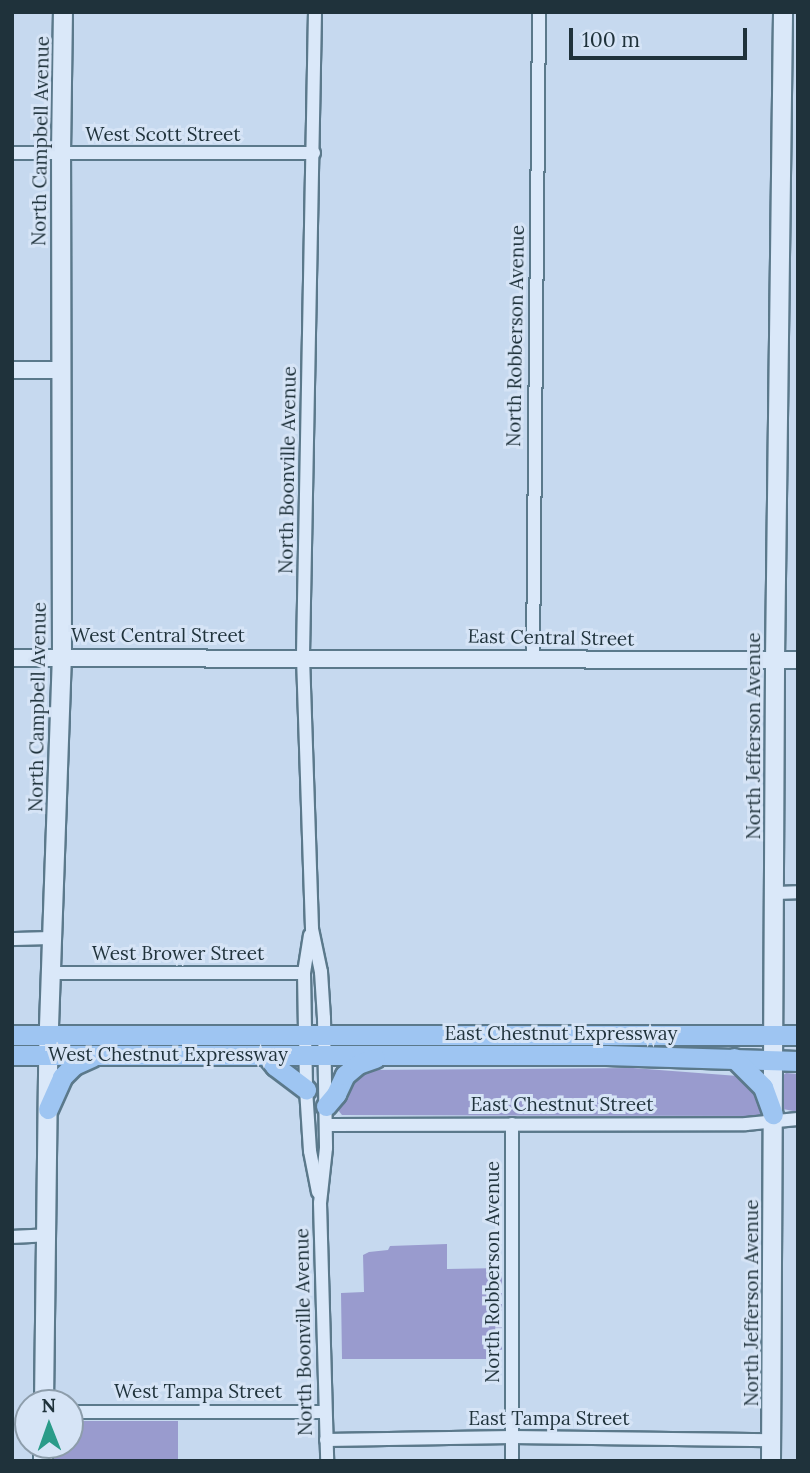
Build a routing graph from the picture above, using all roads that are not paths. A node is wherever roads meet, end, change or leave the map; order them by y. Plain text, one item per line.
1 (64, 12) edge
2 (315, 12) edge
3 (538, 12) edge
4 (783, 12) edge
5 (12, 153) edge
6 (61, 153) junction
7 (314, 153) junction
8 (62, 369) junction
9 (12, 370) edge
10 (303, 657) junction
11 (12, 658) edge
12 (62, 658) junction
13 (533, 660) junction
14 (775, 660) junction
15 (798, 660) edge
16 (798, 892) edge
17 (775, 893) junction
18 (312, 929) junction
19 (53, 938) junction
20 (12, 939) edge
21 (52, 972) junction
22 (304, 973) junction
23 (315, 1034) junction
24 (774, 1034) junction
25 (12, 1035) edge
26 (49, 1035) junction
27 (798, 1035) edge
28 (12, 1055) edge
29 (48, 1055) junction
30 (100, 1055) junction
31 (315, 1055) junction
32 (382, 1055) junction
33 (268, 1056) junction
34 (734, 1059) junction
35 (774, 1059) junction
36 (798, 1061) edge
37 (306, 1089) junction
38 (47, 1109) junction
39 (326, 1116) junction
40 (773, 1118) junction
41 (798, 1119) edge
42 (512, 1124) junction
43 (320, 1203) junction
44 (46, 1235) junction
45 (12, 1237) edge
46 (44, 1389) edge
47 (84, 1412) edge
48 (325, 1412) junction
49 (512, 1437) junction
50 (326, 1440) junction
51 (772, 1440) junction
52 (327, 1461) edge
53 (512, 1461) edge
54 (771, 1461) edge

1 - 6 main road, North Campbell Avenue
2 - 7 street, North Boonville Avenue
3 - 13 street, North Robberson Avenue
4 - 14 main road, North Jefferson Avenue
5 - 6 street, West Scott Street
6 - 7 street, West Scott Street
6 - 8 main road, North Campbell Avenue
7 - 10 street, North Boonville Avenue
8 - 9 street
8 - 12 main road, North Campbell Avenue
10 - 12 street, West Central Street
10 - 13 street, East Central Street
10 - 18 street, North Boonville Avenue
11 - 12 street, West Central Street
12 - 19 main road, North Campbell Avenue
13 - 14 street, East Central Street
14 - 15 street, East Central Street
14 - 17 main road, North Jefferson Avenue
16 - 17 street
17 - 24 main road, North Jefferson Avenue
18 - 22 street, North Boonville Avenue
18 - 23 street, North Boonville Avenue
19 - 20 street
19 - 21 main road, North Campbell Avenue
21 - 22 street, West Brower Street
21 - 26 main road, North Campbell Avenue
22 - 23 street, North Boonville Avenue
23 - 24 main road, East Chestnut Expressway
23 - 26 main road, West Chestnut Expressway
23 - 31 street, North Boonville Avenue
23 - 31 street, North Boonville Avenue
24 - 27 main road, East Chestnut Expressway
24 - 35 main road, North Jefferson Avenue
25 - 26 main road, West Chestnut Expressway
26 - 29 main road, North Campbell Avenue
28 - 29 main road, West Chestnut Expressway
29 - 30 main road, West Chestnut Expressway
29 - 38 main road, North Campbell Avenue
30 - 33 main road, West Chestnut Expressway
30 - 38 main road
31 - 32 main road, East Chestnut Expressway
31 - 33 main road, West Chestnut Expressway
31 - 37 street, North Boonville Avenue
31 - 39 street, North Boonville Avenue
32 - 34 main road, East Chestnut Expressway
32 - 39 main road
33 - 37 main road
34 - 35 main road, East Chestnut Expressway
34 - 40 main road
35 - 36 main road, East Chestnut Expressway
35 - 40 main road, North Jefferson Avenue
37 - 43 street, North Boonville Avenue
38 - 44 main road, North Campbell Avenue
39 - 42 street, East Chestnut Street
39 - 43 street, North Boonville Avenue
40 - 41 street, East Chestnut Street
40 - 42 street, East Chestnut Street
40 - 51 main road, North Jefferson Avenue
42 - 49 street, North Robberson Avenue
43 - 48 street, North Boonville Avenue
44 - 45 street
44 - 46 main road, North Campbell Avenue
47 - 48 street, West Tampa Street
48 - 50 street, North Boonville Avenue
49 - 50 street, East Tampa Street
49 - 51 street, East Tampa Street
49 - 53 street, North Robberson Avenue
50 - 52 street, North Boonville Avenue
51 - 54 main road, North Jefferson Avenue

